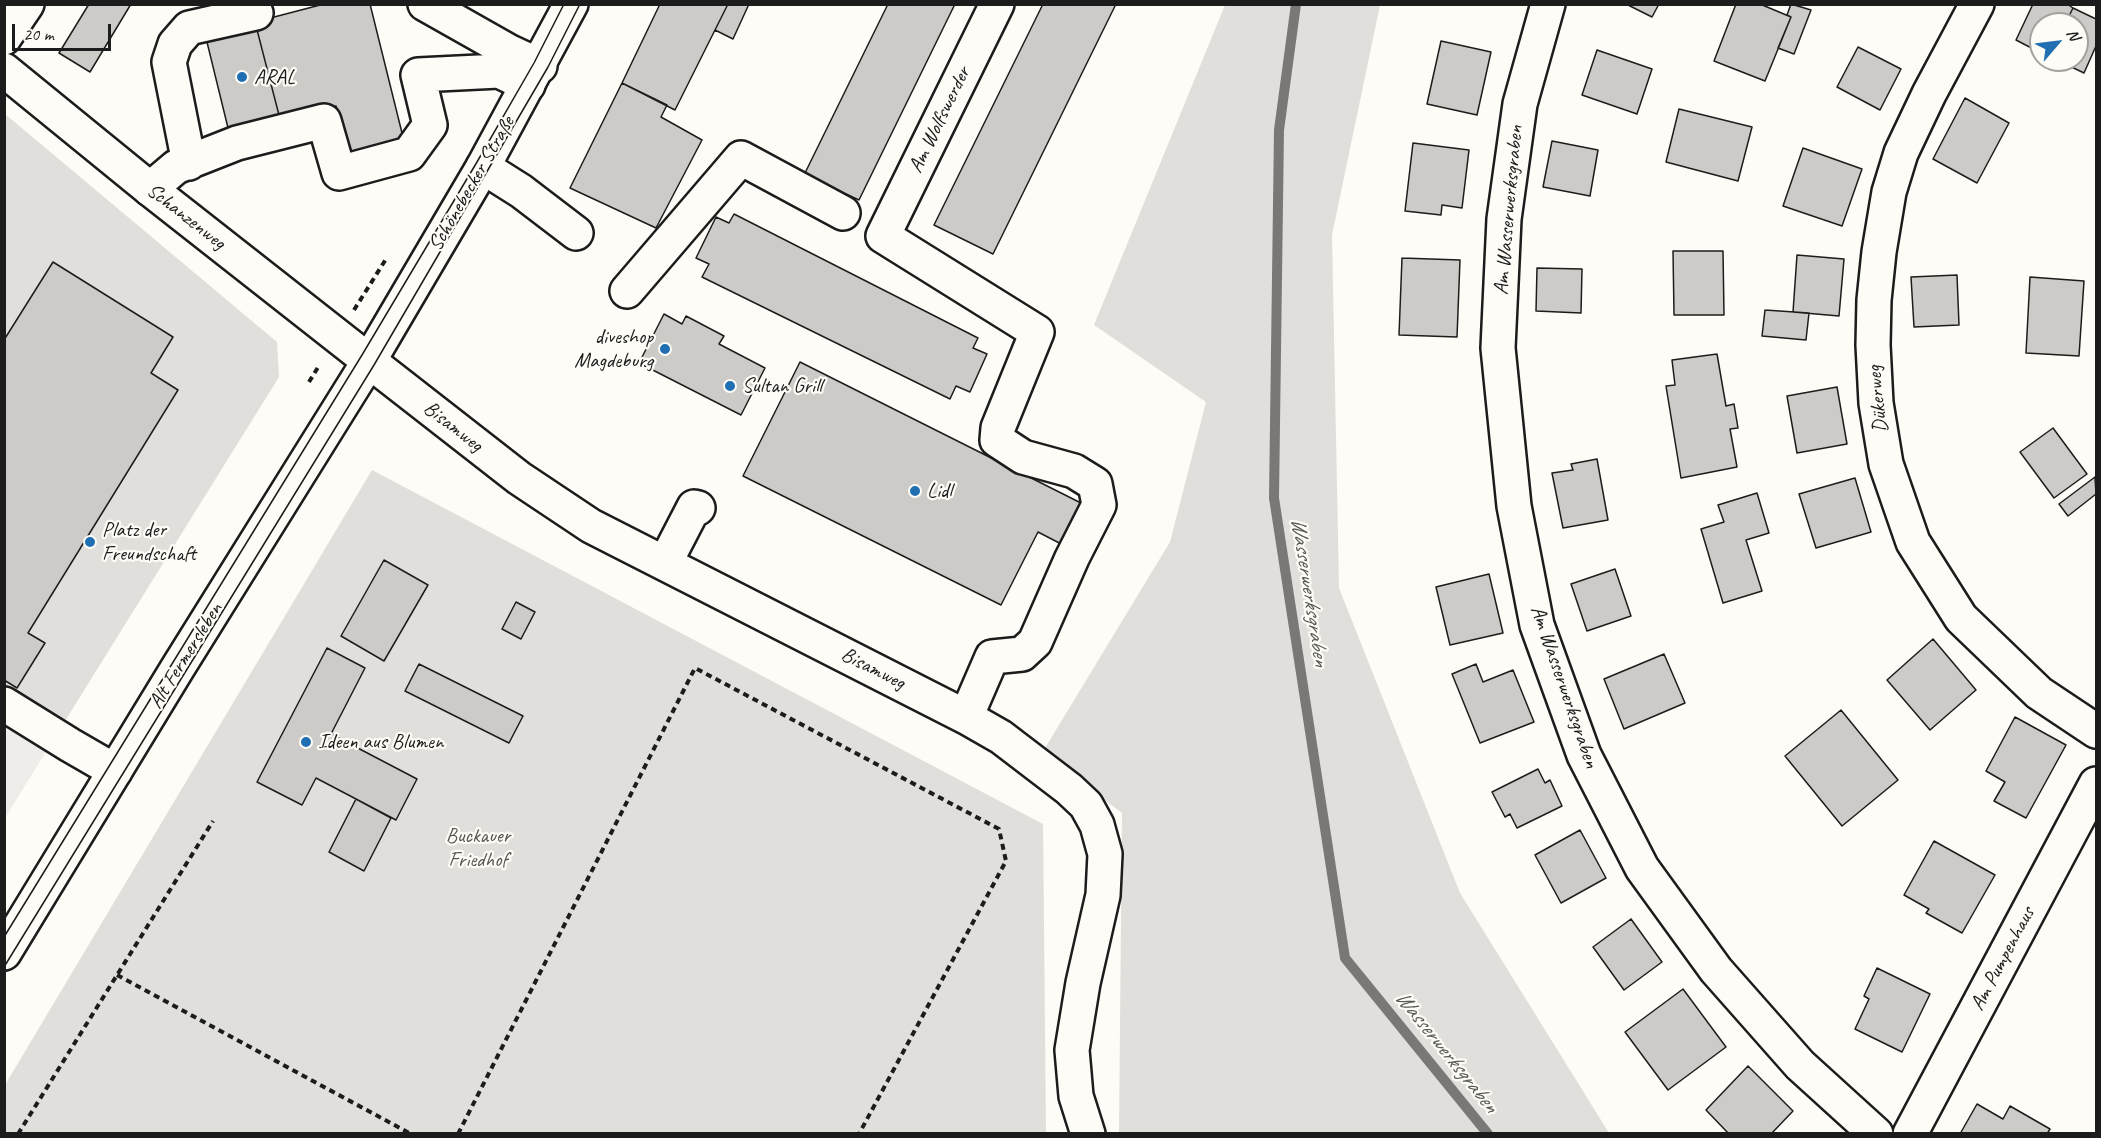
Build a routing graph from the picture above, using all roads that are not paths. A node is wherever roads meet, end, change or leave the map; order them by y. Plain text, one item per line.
1 (27, 4) edge
2 (425, 4) edge
3 (571, 4) edge
4 (997, 4) edge
5 (1548, 4) edge
6 (1977, 4) edge
7 (256, 12) dead end
8 (470, 16) edge
9 (4, 38) edge
10 (4, 70) edge
11 (534, 75) junction
12 (189, 162) junction
13 (483, 166) junction
14 (150, 189) junction
15 (843, 213) dead end
16 (576, 233) dead end
17 (627, 291) dead end
18 (369, 361) junction
19 (698, 508) dead end
20 (665, 563) junction
21 (4, 704) edge
22 (966, 717) junction
23 (2097, 731) edge
24 (115, 771) junction
25 (2097, 784) edge
26 (4, 953) edge
27 (1088, 1134) edge
28 (1876, 1134) edge
29 (1910, 1134) edge

1 - 9 street
2 - 8 street
3 - 11 street, Schönebecker Straße
4 - 22 street, Am Wolfswerder
5 - 28 street, Am Wasserwerksgraben
6 - 23 street, Dükerweg
7 - 12 street
8 - 11 street
10 - 14 street, Schanzenweg
11 - 12 street
11 - 13 street, Schönebecker Straße
12 - 14 street
13 - 16 street
13 - 18 street, Schönebecker Straße
14 - 18 street, Schanzenweg
15 - 17 street
18 - 20 street, Bisamweg
18 - 24 street, Alt Fermersleben
19 - 20 street
20 - 22 street, Bisamweg
21 - 24 street
22 - 27 street, Bisamweg
24 - 26 street, Alt Fermersleben
25 - 29 street, Am Pumpenhaus

